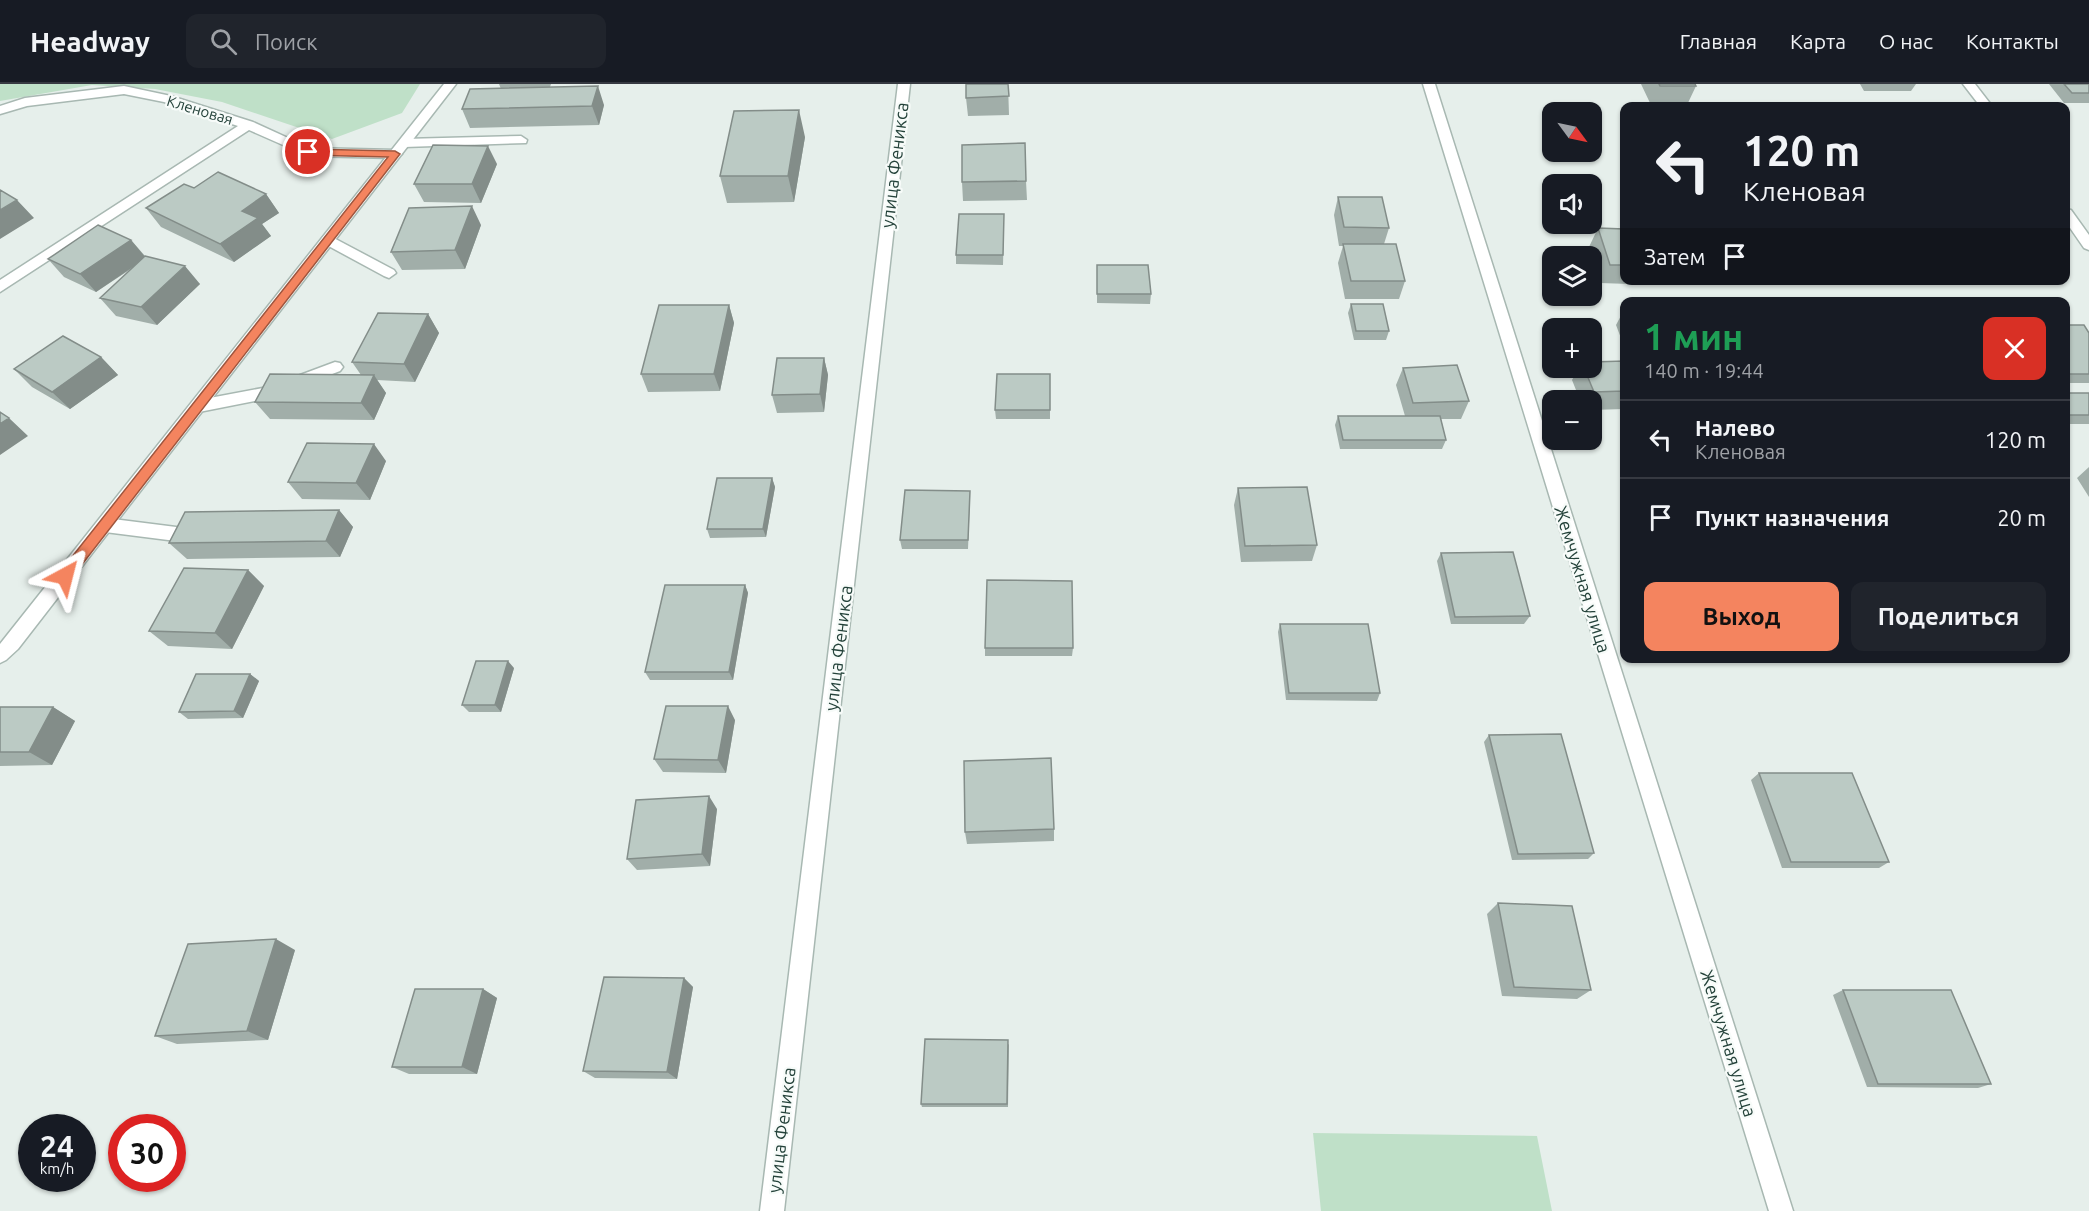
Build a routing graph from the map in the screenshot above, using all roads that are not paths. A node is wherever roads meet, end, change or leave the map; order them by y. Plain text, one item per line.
1 (450, 84) edge
2 (904, 84) edge
3 (1429, 84) edge
4 (1969, 84) edge
5 (1983, 102) edge
6 (0, 110) edge
7 (248, 124) junction
8 (521, 140) dead end
9 (400, 148) junction
10 (2070, 219) edge
11 (328, 240) junction
12 (2089, 245) edge
13 (389, 273) edge
14 (0, 287) edge
15 (335, 367) dead end
16 (199, 406) junction
17 (105, 525) junction
18 (184, 535) edge
19 (0, 655) edge
20 (772, 1211) edge
21 (1781, 1211) edge

1 - 9 street
2 - 20 street, улица Феникса
3 - 21 street, Жемчужная улица
4 - 5 street
6 - 7 street, Кленовая
7 - 9 street, Кленовая
7 - 14 street
8 - 9 street, Кленовая
9 - 11 street
10 - 12 street
11 - 13 street
11 - 16 street
15 - 16 street
16 - 17 street
17 - 18 street
17 - 19 street

